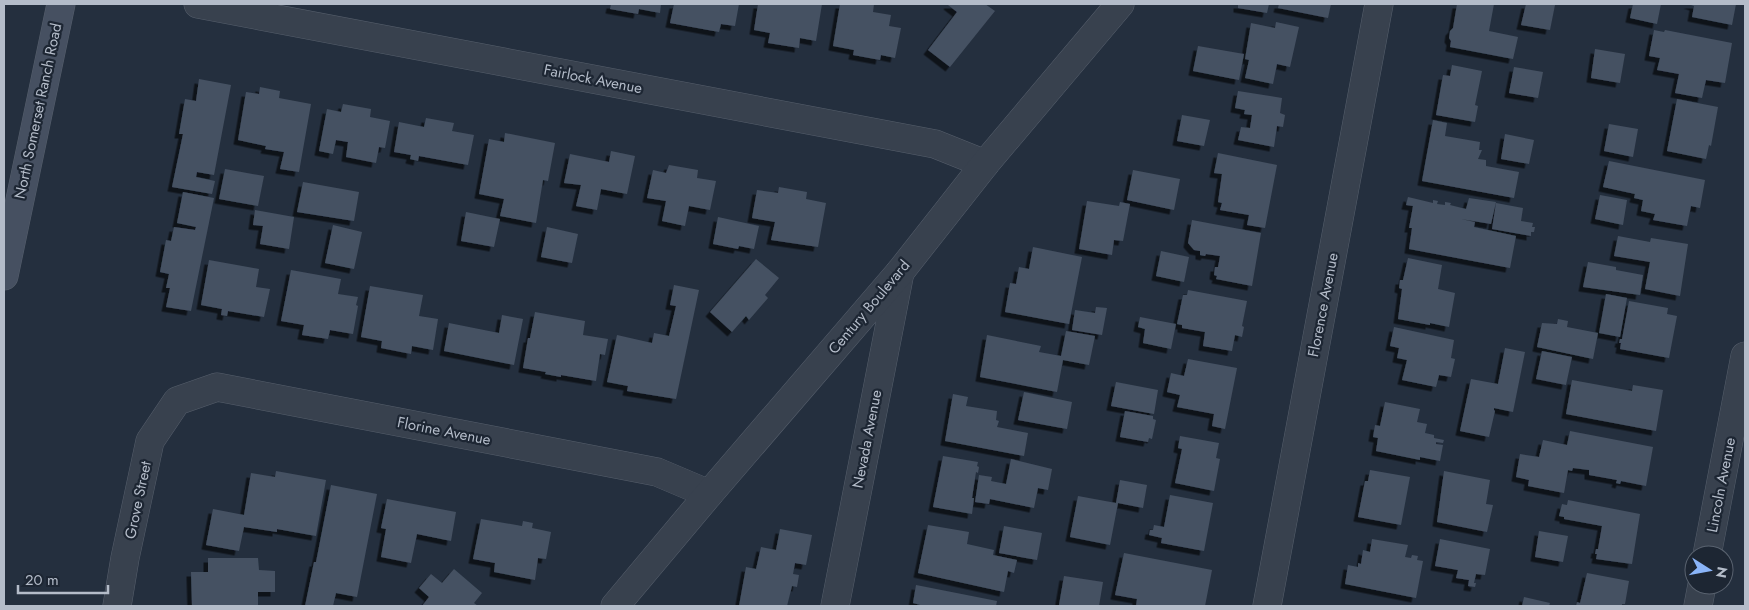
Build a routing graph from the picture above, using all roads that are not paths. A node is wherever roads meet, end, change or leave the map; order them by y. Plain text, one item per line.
1 (61, 4) edge
2 (198, 4) edge
3 (1120, 4) edge
4 (1379, 4) edge
5 (985, 164) junction
6 (900, 272) junction
7 (4, 276) edge
8 (1745, 356) edge
9 (177, 402) joint
10 (709, 494) junction
11 (1709, 545) edge
12 (117, 606) edge
13 (615, 606) edge
14 (835, 606) edge
15 (1267, 606) edge

1 - 7 main road, North Somerset Ranch Road
2 - 5 street, Fairlock Avenue
3 - 5 street, Century Boulevard
4 - 15 street, Florence Avenue
5 - 6 street, Century Boulevard
6 - 10 street, Century Boulevard
6 - 14 street, Nevada Avenue
8 - 11 street, Lincoln Avenue
9 - 10 street, Florine Avenue
9 - 12 street, Grove Street
10 - 13 street, Century Boulevard

